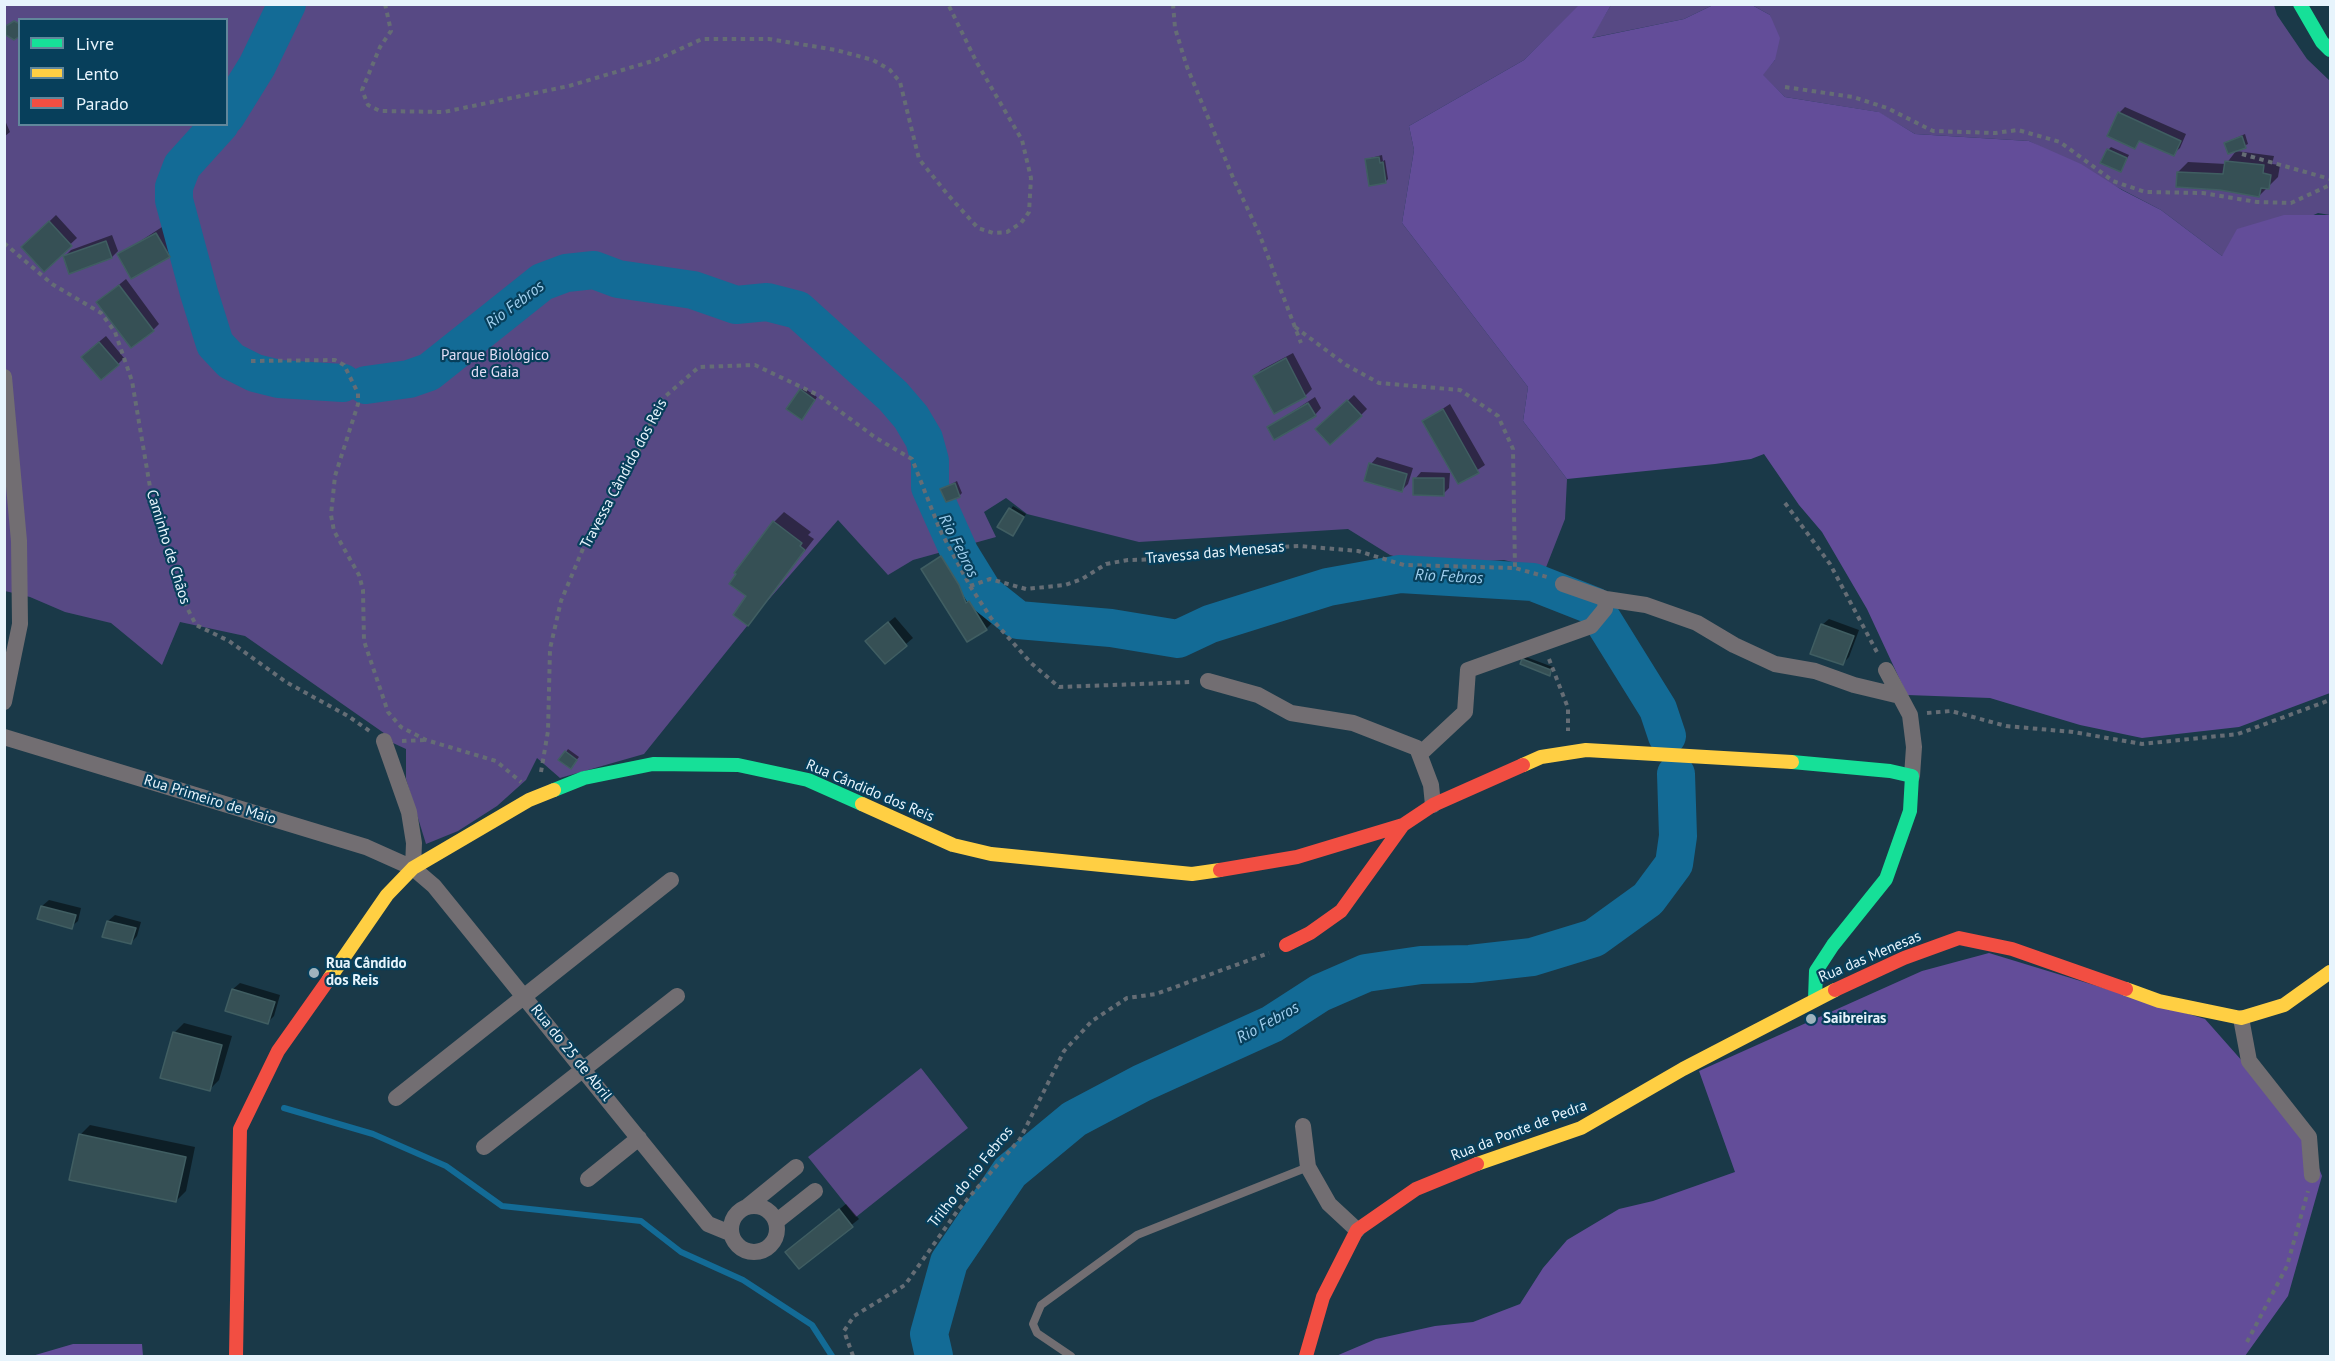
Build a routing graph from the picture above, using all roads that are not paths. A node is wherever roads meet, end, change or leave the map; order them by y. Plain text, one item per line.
1 (2300, 4) edge
2 (2331, 50) edge
3 (4, 377) edge
4 (1563, 584) road end
5 (1606, 604) junction
6 (1886, 670) road end
7 (1208, 681) road end
8 (1899, 696) junction
9 (4, 702) edge
10 (4, 737) edge
11 (384, 741) road end
12 (1420, 754) junction
13 (1912, 776) junction
14 (1433, 805) junction
15 (1403, 825) junction
16 (413, 868) junction
17 (671, 880) dead end
18 (1286, 945) road end
19 (2331, 972) edge
20 (524, 995) junction
21 (677, 996) dead end
22 (1815, 999) junction
23 (2241, 1018) junction
24 (583, 1068) junction
25 (396, 1098) dead end
26 (1303, 1126) dead end
27 (639, 1138) junction
28 (484, 1147) dead end
29 (796, 1167) dead end
30 (1308, 1167) junction
31 (2312, 1175) road end
32 (588, 1179) dead end
33 (814, 1191) dead end
34 (748, 1206) junction
35 (777, 1221) junction
36 (1357, 1230) junction
37 (730, 1233) junction
38 (236, 1356) edge
39 (1071, 1356) edge
40 (1306, 1356) edge

1 - 2 main road
3 - 9 street
4 - 5 street
5 - 8 street
5 - 12 street
6 - 8 street
7 - 12 street
8 - 13 street
10 - 16 street, Rua Primeiro de Maio
11 - 16 street
12 - 14 street
13 - 14 main road
13 - 22 main road, Rua das Menesas
14 - 15 main road, Rua Cândido dos Reis
15 - 16 main road, Rua Cândido dos Reis
15 - 18 main road, Rua Cândido dos Reis
16 - 20 street, Rua do 25 de Abril
16 - 38 main road, Rua Cândido dos Reis
17 - 20 street
19 - 23 main road, Rua das Menesas
20 - 24 street, Rua do 25 de Abril
20 - 25 street
21 - 24 street
22 - 23 main road, Rua das Menesas
22 - 36 main road, Rua da Ponte de Pedra
23 - 31 street
24 - 27 street, Rua do 25 de Abril
24 - 28 street
26 - 30 street
27 - 32 street
27 - 37 street, Rua do 25 de Abril
29 - 34 street
30 - 36 street
30 - 39 lane
33 - 35 street, Rua do 25 de Abril
34 - 35 street
34 - 37 street
35 - 37 street, Rua do 25 de Abril
36 - 40 main road, Rua da Ponte de Pedra

